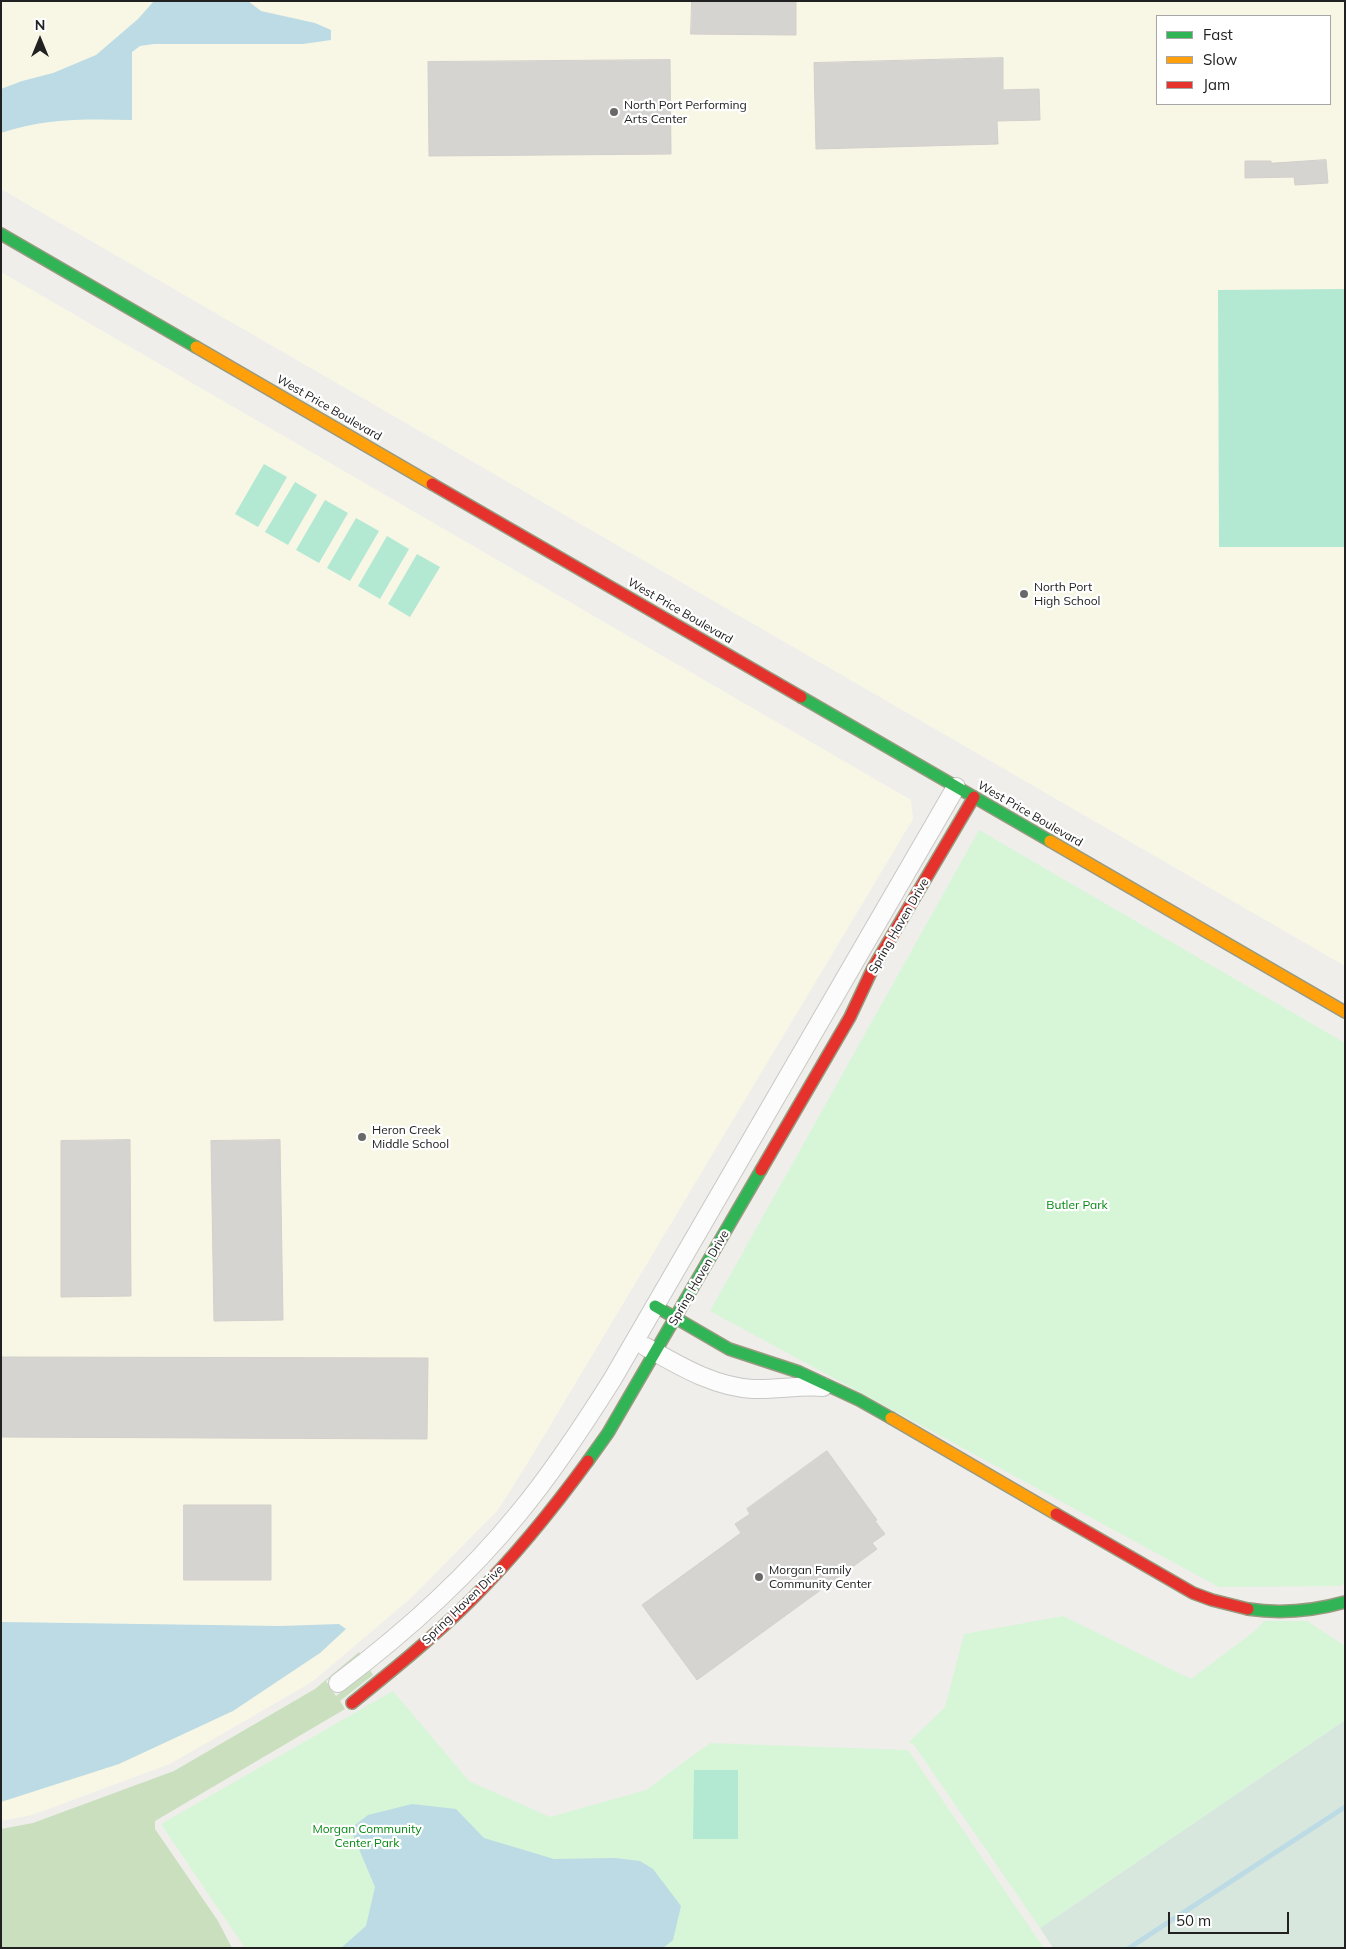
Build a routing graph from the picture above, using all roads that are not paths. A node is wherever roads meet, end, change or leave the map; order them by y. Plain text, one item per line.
1 (1, 234) edge
2 (956, 787) junction
3 (974, 797) junction
4 (1345, 1012) edge
5 (655, 1306) junction
6 (676, 1318) junction
7 (635, 1340) junction
8 (656, 1352) junction
9 (834, 1389) junction
10 (1345, 1602) edge
11 (338, 1683) dead end
12 (352, 1703) dead end

1 - 2 street, West Price Boulevard
2 - 3 street, West Price Boulevard
2 - 5 street, Spring Haven Drive
3 - 4 street, West Price Boulevard
3 - 6 street, Spring Haven Drive
5 - 6 street
5 - 7 street, Spring Haven Drive
6 - 8 street, Spring Haven Drive
6 - 9 street
7 - 8 street
7 - 11 street, Spring Haven Drive
8 - 9 street
8 - 12 street, Spring Haven Drive
9 - 10 street

